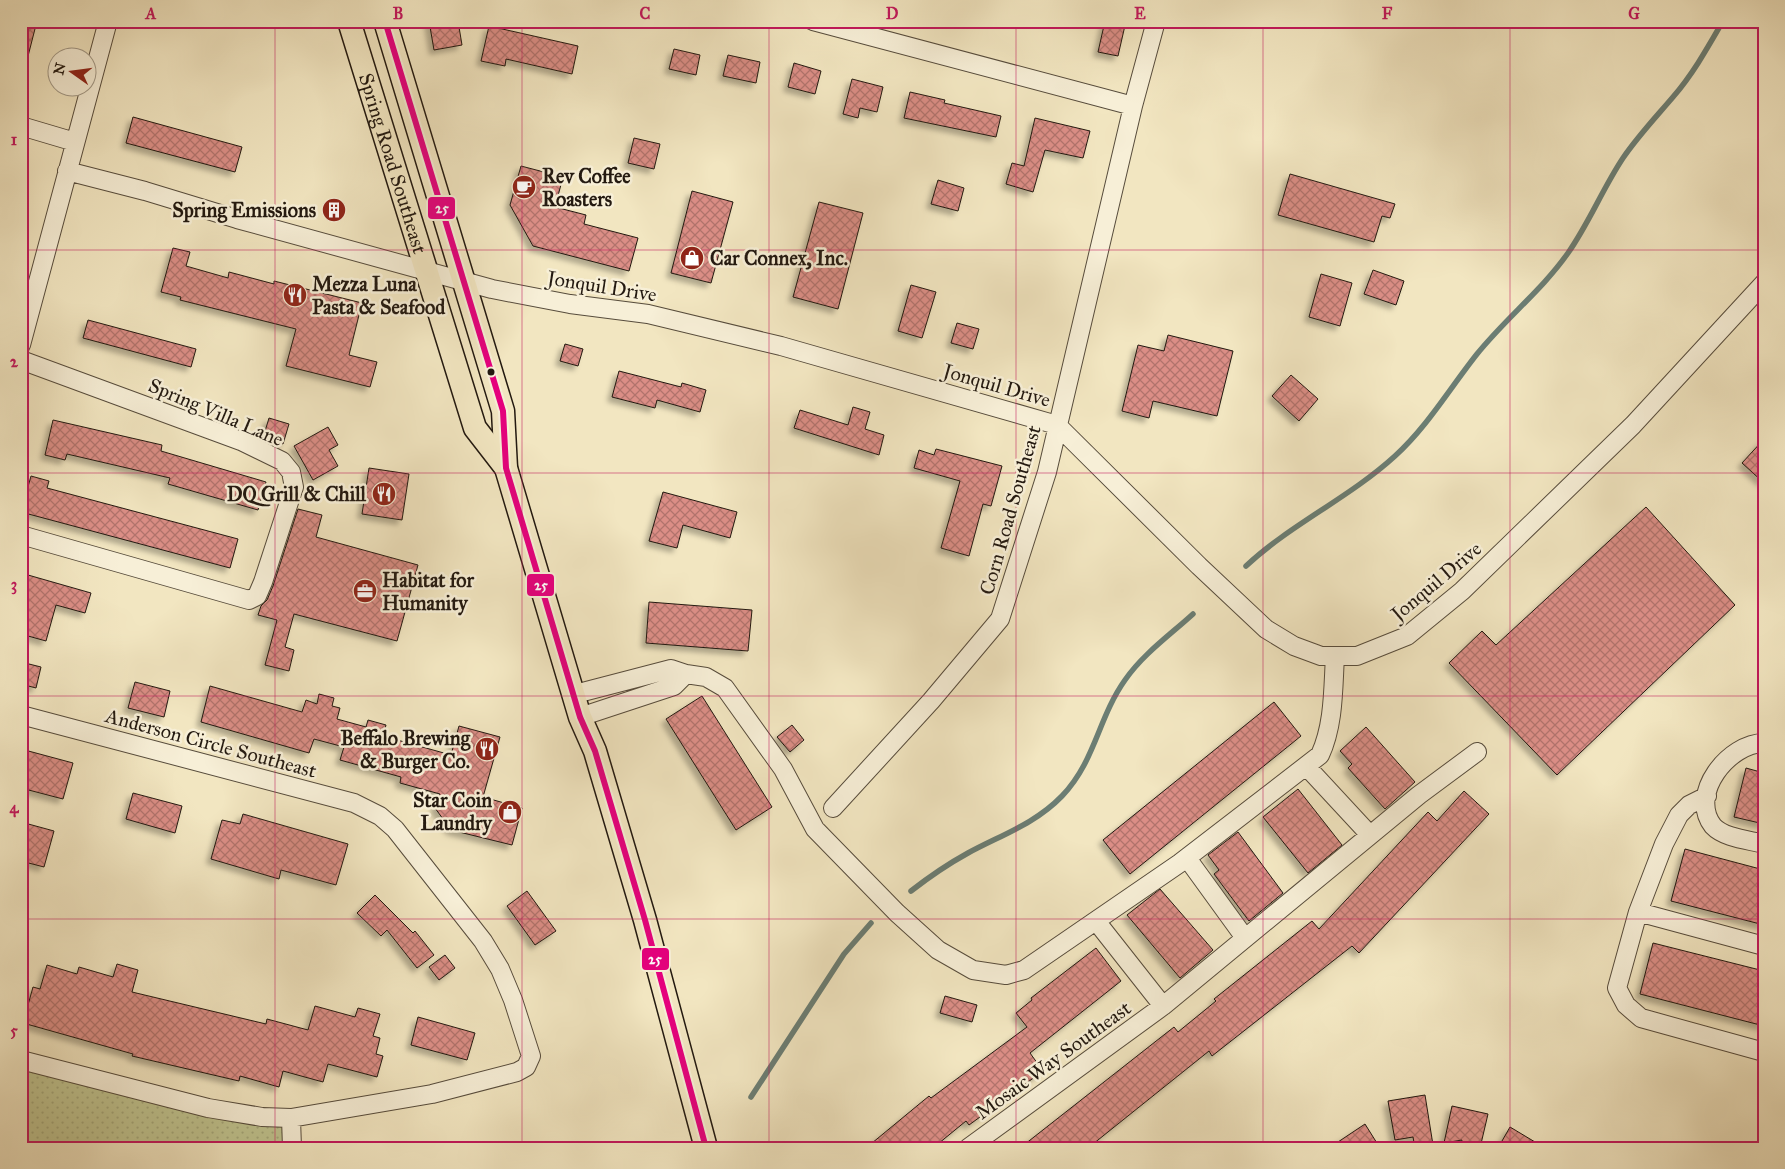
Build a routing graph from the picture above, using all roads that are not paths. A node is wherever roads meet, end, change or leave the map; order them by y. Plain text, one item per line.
1 (108, 21) edge
2 (349, 21) edge
3 (385, 21) edge
4 (813, 21) edge
5 (1156, 21) edge
6 (1133, 106) junction
7 (21, 126) edge
8 (75, 142) junction
9 (67, 171) junction
10 (425, 269) junction
11 (464, 281) junction
12 (1764, 283) edge
13 (26, 308) edge
14 (21, 345) edge
15 (21, 360) edge
16 (1057, 425) junction
17 (506, 468) junction
18 (21, 535) edge
19 (1335, 656) junction
20 (686, 674) junction
21 (575, 694) junction
22 (21, 714) edge
23 (580, 717) junction
24 (1764, 743) edge
25 (1477, 752) dead end
26 (1306, 766) junction
27 (1707, 796) junction
28 (833, 808) dead end
29 (1370, 835) junction
30 (1764, 844) edge
31 (1187, 858) junction
32 (1638, 912) junction
33 (1096, 921) junction
34 (1245, 938) junction
35 (1764, 946) edge
36 (1163, 1006) junction
37 (1764, 1052) edge
38 (21, 1060) edge
39 (291, 1118) junction
40 (292, 1148) edge
41 (706, 1148) edge
42 (968, 1148) edge

1 - 8 street
2 - 10 main road, Spring Road Southeast
3 - 11 main road, Spring Road Southeast
4 - 6 street
5 - 6 street, Corn Road Southeast
6 - 16 street, Corn Road Southeast
7 - 8 street
8 - 9 street
9 - 10 street, Jonquil Drive
9 - 13 street
10 - 11 street, Jonquil Drive
10 - 17 main road, Spring Road Southeast
11 - 16 street, Jonquil Drive
11 - 17 main road, Spring Road Southeast
12 - 19 street, Jonquil Drive
13 - 14 street
15 - 18 street, Spring Villa Lane
16 - 19 street, Jonquil Drive
16 - 28 street, Corn Road Southeast
17 - 21 main road, Spring Road Southeast
19 - 26 street
20 - 21 street
20 - 23 street
20 - 33 street
21 - 23 main road, Spring Road Southeast
22 - 39 street, Anderson Circle Southeast
23 - 41 main road, Spring Road Southeast
24 - 27 street
25 - 29 street, Mosaic Way Southeast
26 - 29 street
26 - 31 street
27 - 30 street
27 - 32 street
29 - 34 street, Mosaic Way Southeast
31 - 33 street
31 - 34 street
32 - 35 street
32 - 37 street
33 - 36 street, Mosaic Way Southeast
34 - 36 street, Mosaic Way Southeast
36 - 42 street, Mosaic Way Southeast
38 - 39 street, Anderson Circle Southeast
39 - 40 street

